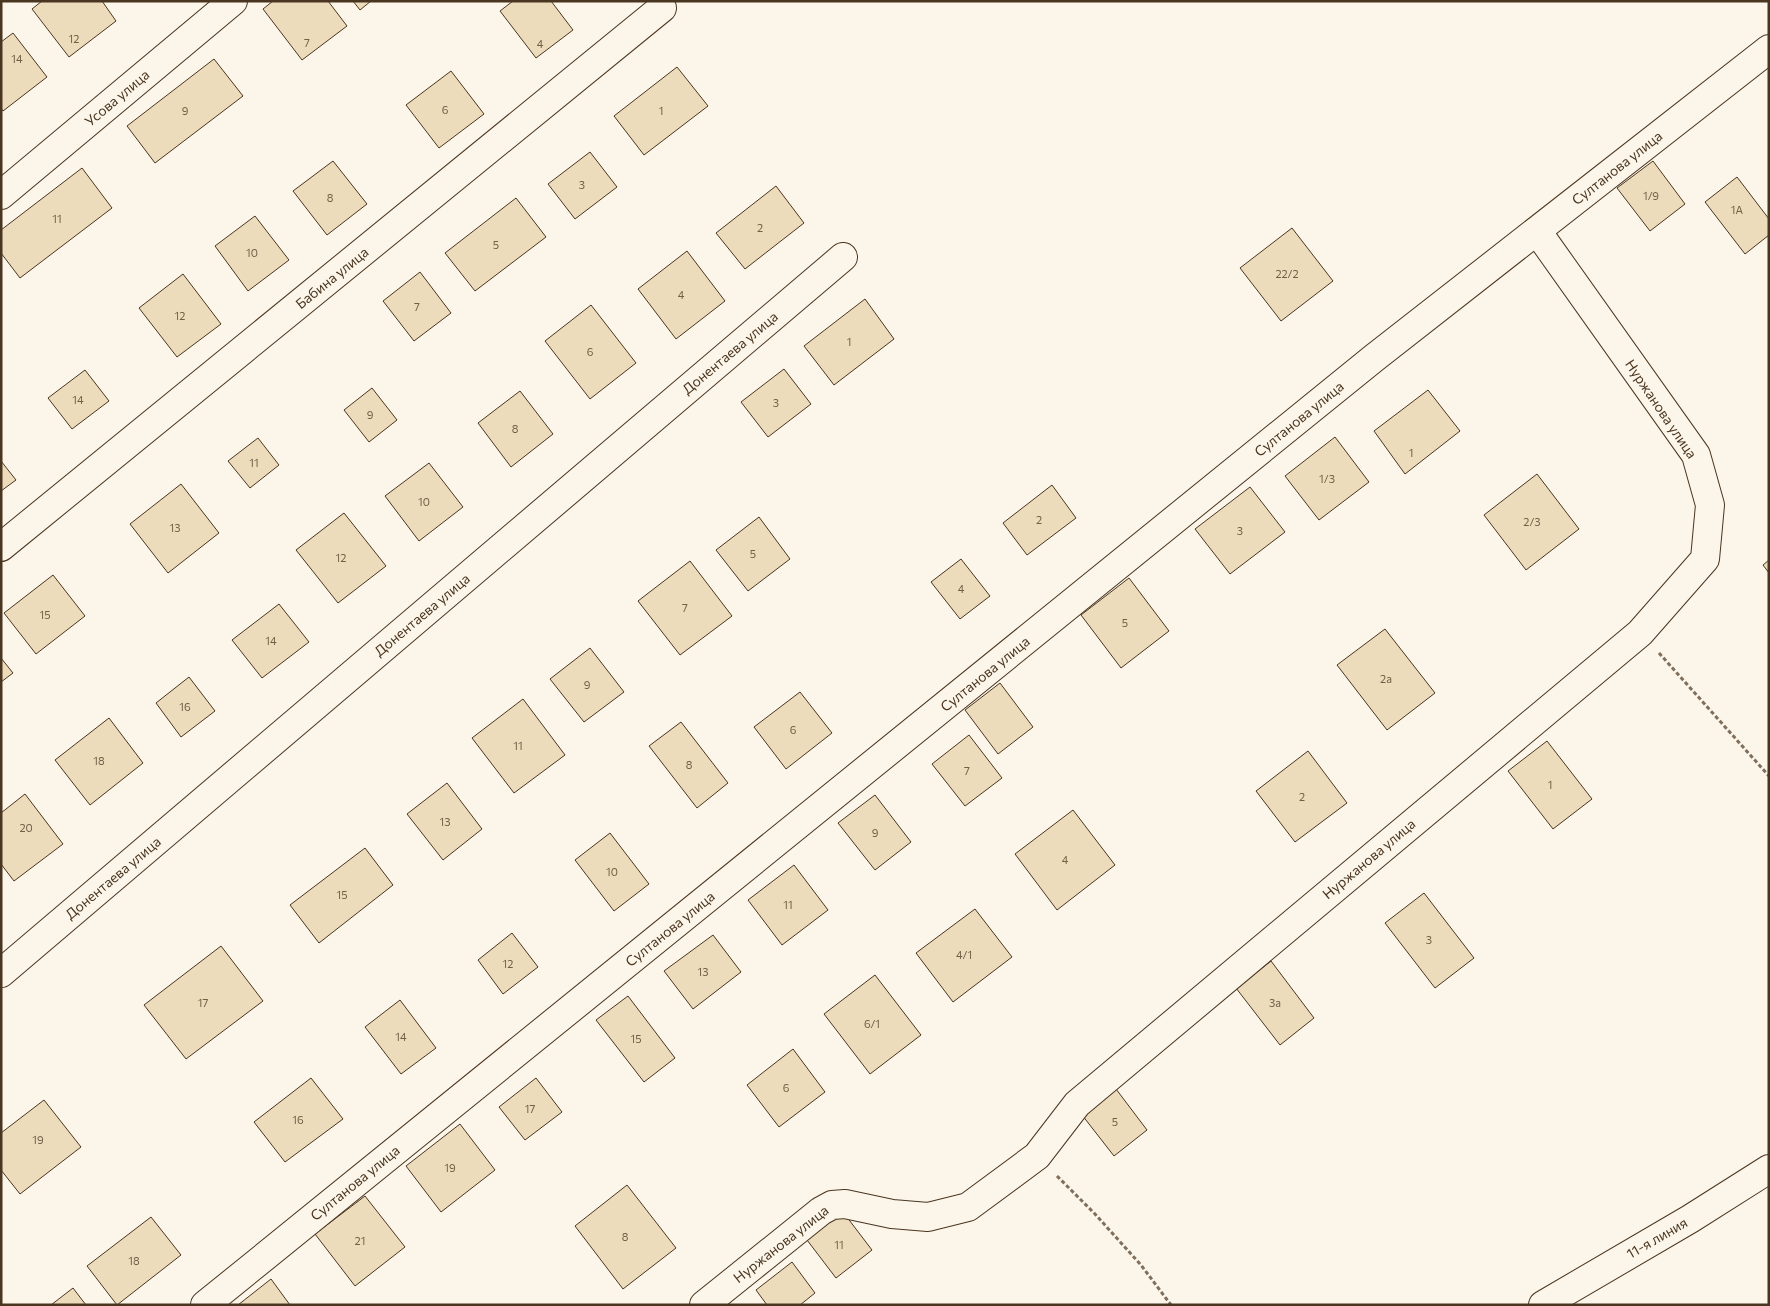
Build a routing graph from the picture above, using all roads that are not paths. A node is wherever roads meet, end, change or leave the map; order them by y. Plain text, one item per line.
1 (232, 1) edge
2 (662, 8) dead end
3 (1769, 49) edge
4 (1, 195) edge
5 (1537, 231) junction
6 (842, 257) dead end
7 (1, 547) edge
8 (1, 973) edge
9 (1769, 1169) edge
10 (205, 1305) edge
11 (704, 1305) edge
12 (1543, 1305) edge

1 - 4 street, Усова улица
2 - 7 street, Бабина улица
3 - 5 street, Султанова улица
5 - 10 street, Султанова улица
5 - 11 street, Нуржанова улица
6 - 8 street, Донентаева улица
9 - 12 street, 11-я линия

